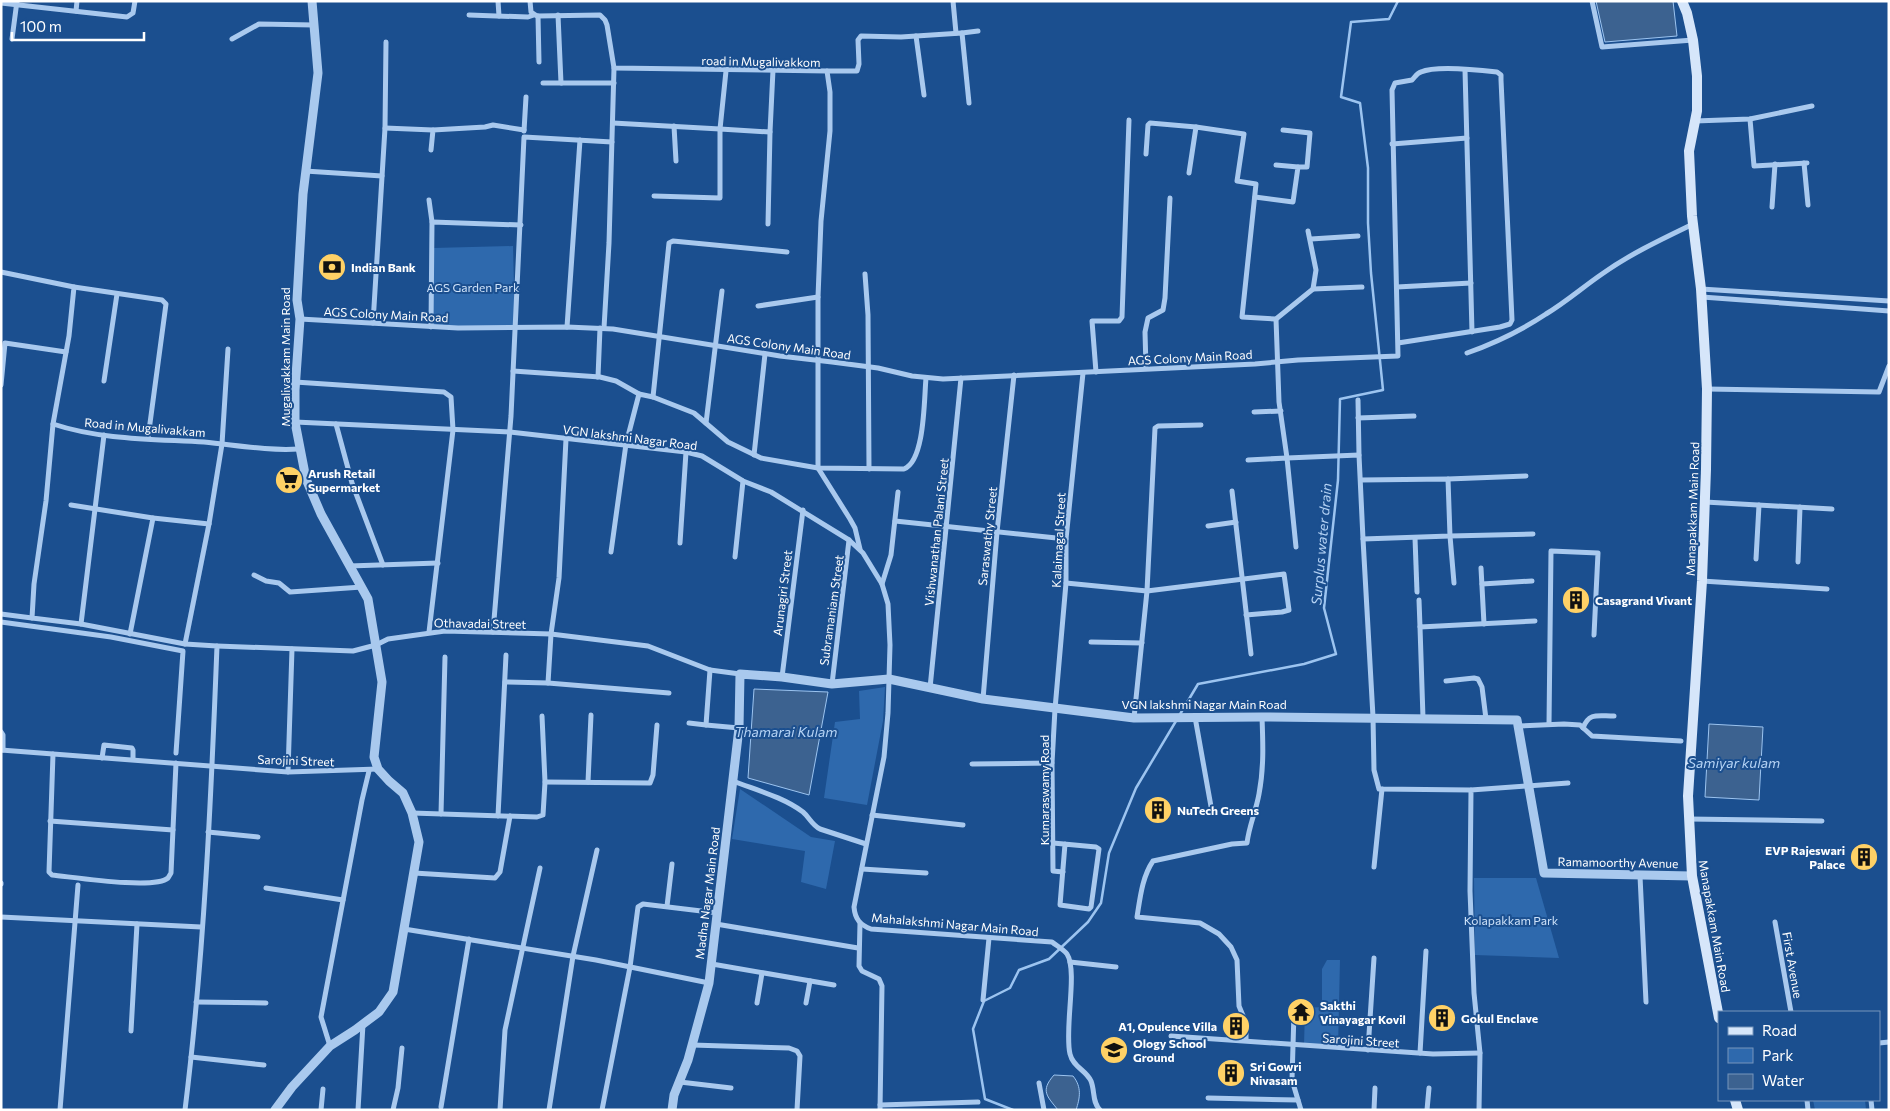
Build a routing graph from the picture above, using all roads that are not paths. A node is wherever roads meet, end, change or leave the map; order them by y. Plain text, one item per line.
1 (77, 1) edge
2 (135, 1) edge
3 (312, 1) edge
4 (498, 1) edge
5 (530, 1) edge
6 (953, 1) edge
7 (1592, 1) edge
8 (1682, 1) edge
9 (1, 3) edge
10 (17, 3) edge
11 (76, 11) junction
12 (469, 15) dead end
13 (536, 15) junction
14 (558, 15) junction
15 (498, 16) junction
16 (314, 24) junction
17 (978, 31) dead end
18 (959, 33) junction
19 (916, 36) junction
20 (232, 39) dead end
21 (12, 40) dead end
22 (1693, 40) junction
23 (386, 42) dead end
24 (539, 62) dead end
25 (614, 68) junction
26 (773, 70) junction
27 (1465, 70) junction
28 (726, 71) junction
29 (826, 71) junction
30 (543, 83) dead end
31 (561, 83) junction
32 (614, 83) junction
33 (924, 95) dead end
34 (526, 97) dead end
35 (969, 103) dead end
36 (1812, 106) dead end
37 (1750, 119) junction
38 (1129, 120) dead end
39 (1695, 121) junction
40 (613, 123) junction
41 (674, 126) junction
42 (1196, 127) junction
43 (385, 128) junction
44 (720, 129) junction
45 (433, 130) junction
46 (524, 130) junction
47 (1283, 130) dead end
48 (770, 132) junction
49 (524, 137) junction
50 (1467, 138) junction
51 (580, 140) junction
52 (612, 142) junction
53 (1392, 144) junction
54 (431, 150) dead end
55 (1146, 154) dead end
56 (676, 161) dead end
57 (1775, 164) junction
58 (1276, 165) dead end
59 (1298, 167) junction
60 (305, 171) junction
61 (1189, 174) dead end
62 (382, 176) junction
63 (654, 196) dead end
64 (1254, 197) junction
65 (1170, 198) dead end
66 (429, 200) dead end
67 (1808, 205) dead end
68 (1772, 207) dead end
69 (432, 222) junction
70 (521, 224) junction
71 (768, 224) dead end
72 (1693, 224) junction
73 (1308, 231) dead end
74 (1358, 236) dead end
75 (1311, 239) junction
76 (787, 252) dead end
77 (1, 272) edge
78 (865, 274) dead end
79 (1471, 283) junction
80 (1362, 286) dead end
81 (74, 287) junction
82 (1397, 287) junction
83 (1313, 289) junction
84 (722, 291) dead end
85 (1702, 293) junction
86 (117, 294) junction
87 (818, 297) junction
88 (1889, 301) edge
89 (758, 306) dead end
90 (1889, 311) edge
91 (300, 319) junction
92 (1276, 319) junction
93 (373, 323) junction
94 (431, 327) junction
95 (516, 327) junction
96 (567, 327) junction
97 (602, 328) junction
98 (1472, 332) junction
99 (660, 337) junction
100 (1398, 343) junction
101 (715, 346) junction
102 (228, 349) dead end
103 (66, 352) junction
104 (1468, 353) dead end
105 (765, 354) junction
106 (819, 360) junction
107 (1277, 363) junction
108 (1889, 366) edge
109 (869, 367) junction
110 (1146, 368) junction
111 (513, 371) junction
112 (1096, 372) junction
113 (1083, 373) junction
114 (1014, 375) junction
115 (598, 377) junction
116 (926, 378) junction
117 (960, 378) junction
118 (104, 381) dead end
119 (295, 382) junction
120 (1, 385) edge
121 (1707, 389) junction
122 (639, 394) junction
123 (653, 397) junction
124 (1358, 400) dead end
125 (1281, 411) junction
126 (1254, 412) dead end
127 (1414, 416) dead end
128 (1358, 418) junction
129 (295, 422) junction
130 (706, 423) junction
131 (54, 424) junction
132 (336, 424) junction
133 (1201, 426) dead end
134 (453, 430) junction
135 (510, 432) junction
136 (104, 435) junction
137 (148, 438) junction
138 (566, 439) junction
139 (222, 444) junction
140 (626, 444) junction
141 (299, 449) junction
142 (686, 452) junction
143 (754, 455) junction
144 (1359, 455) junction
145 (1287, 458) junction
146 (1248, 460) dead end
147 (818, 468) junction
148 (869, 469) junction
149 (1526, 476) dead end
150 (1448, 479) junction
151 (1361, 480) junction
152 (743, 481) junction
153 (1232, 491) dead end
154 (898, 492) dead end
155 (1705, 502) junction
156 (70, 505) dead end
157 (1759, 505) junction
158 (95, 508) junction
159 (1800, 508) junction
160 (1832, 509) dead end
161 (803, 510) junction
162 (153, 518) junction
163 (895, 521) junction
164 (1236, 522) junction
165 (209, 524) junction
166 (946, 526) junction
167 (1208, 526) dead end
168 (997, 532) junction
169 (1533, 534) dead end
170 (1450, 536) junction
171 (1415, 538) junction
172 (1066, 539) junction
173 (1363, 539) junction
174 (849, 540) junction
175 (680, 543) dead end
176 (1296, 547) dead end
177 (860, 549) junction
178 (611, 552) dead end
179 (735, 556) dead end
180 (1756, 559) dead end
181 (1798, 562) dead end
182 (438, 563) junction
183 (383, 565) junction
184 (349, 566) junction
185 (1481, 568) dead end
186 (254, 575) dead end
187 (1243, 580) junction
188 (1532, 581) dead end
189 (1702, 582) junction
190 (1454, 583) dead end
191 (882, 584) junction
192 (1066, 584) junction
193 (1482, 584) junction
194 (363, 587) junction
195 (1827, 589) dead end
196 (1147, 592) junction
197 (1417, 592) dead end
198 (1420, 600) dead end
199 (1, 614) edge
200 (1246, 615) junction
201 (32, 618) junction
202 (1535, 621) dead end
203 (1, 622) edge
204 (82, 624) junction
205 (1484, 624) junction
206 (1420, 627) junction
207 (429, 632) junction
208 (493, 632) junction
209 (130, 634) junction
210 (551, 634) junction
211 (1594, 635) dead end
212 (1091, 642) dead end
213 (184, 644) junction
214 (1142, 644) junction
215 (217, 646) junction
216 (376, 646) junction
217 (292, 650) junction
218 (1251, 654) dead end
219 (506, 655) dead end
220 (445, 657) dead end
221 (710, 670) junction
222 (740, 674) junction
223 (782, 677) junction
224 (889, 679) junction
225 (1446, 681) dead end
226 (505, 682) junction
227 (548, 683) junction
228 (832, 684) junction
229 (930, 688) junction
230 (669, 694) dead end
231 (983, 698) junction
232 (1055, 709) junction
233 (591, 715) dead end
234 (542, 716) dead end
235 (1614, 716) dead end
236 (1195, 717) junction
237 (1262, 717) junction
238 (1373, 717) junction
239 (1134, 718) junction
240 (1423, 718) junction
241 (1486, 719) junction
242 (688, 724) dead end
243 (1549, 724) junction
244 (657, 725) dead end
245 (706, 725) junction
246 (1518, 726) junction
247 (739, 728) junction
248 (1583, 728) junction
249 (1, 732) edge
250 (1681, 741) dead end
251 (2, 750) edge
252 (176, 753) dead end
253 (53, 754) junction
254 (102, 758) junction
255 (132, 759) junction
256 (176, 763) junction
257 (972, 764) dead end
258 (1052, 764) junction
259 (213, 766) junction
260 (374, 770) junction
261 (288, 772) junction
262 (733, 781) junction
263 (546, 782) junction
264 (588, 782) junction
265 (1568, 783) dead end
266 (1529, 787) junction
267 (1382, 789) junction
268 (1471, 790) junction
269 (1212, 812) dead end
270 (412, 813) junction
271 (441, 814) junction
272 (498, 816) junction
273 (510, 816) junction
274 (872, 816) junction
275 (1688, 819) junction
276 (50, 821) junction
277 (1822, 821) dead end
278 (963, 824) dead end
279 (173, 830) junction
280 (208, 832) junction
281 (258, 837) dead end
282 (1053, 843) junction
283 (866, 844) junction
284 (1066, 844) junction
285 (597, 850) dead end
286 (672, 864) dead end
287 (1374, 867) dead end
288 (540, 868) dead end
289 (862, 869) junction
290 (414, 872) junction
291 (1063, 872) junction
292 (926, 873) dead end
293 (1640, 876) junction
294 (1692, 876) junction
295 (78, 885) dead end
296 (266, 888) dead end
297 (344, 900) junction
298 (667, 906) junction
299 (718, 913) junction
300 (1, 917) edge
301 (75, 921) junction
302 (1775, 922) dead end
303 (860, 923) junction
304 (137, 924) junction
305 (716, 924) junction
306 (201, 927) junction
307 (404, 929) junction
308 (989, 938) junction
309 (469, 939) junction
310 (522, 948) junction
311 (858, 948) junction
312 (1426, 951) dead end
313 (573, 956) junction
314 (1374, 958) dead end
315 (1070, 962) junction
316 (712, 964) junction
317 (630, 967) junction
318 (1116, 967) dead end
319 (762, 973) junction
320 (810, 981) junction
321 (709, 983) junction
322 (834, 985) dead end
323 (983, 1000) dead end
324 (196, 1002) junction
325 (1646, 1002) dead end
326 (266, 1003) dead end
327 (757, 1003) dead end
328 (806, 1003) dead end
329 (1791, 1011) edge
330 (1294, 1012) dead end
331 (1718, 1013) edge
332 (363, 1024) junction
333 (131, 1031) dead end
334 (1171, 1036) dead end
335 (1243, 1040) junction
336 (1292, 1044) junction
337 (692, 1045) junction
338 (330, 1046) junction
339 (402, 1048) dead end
340 (1368, 1050) junction
341 (1420, 1053) junction
342 (1480, 1053) junction
343 (191, 1057) junction
344 (264, 1065) dead end
345 (680, 1082) junction
346 (1039, 1083) dead end
347 (323, 1088) dead end
348 (731, 1088) dead end
349 (1375, 1088) dead end
350 (1429, 1088) dead end
351 (1208, 1098) dead end
352 (1298, 1100) junction
353 (978, 1102) dead end
354 (939, 1103) junction
355 (442, 1107) dead end
356 (880, 1107) edge
357 (60, 1110) edge
358 (185, 1110) edge
359 (275, 1110) edge
360 (321, 1110) edge
361 (358, 1110) edge
362 (393, 1110) edge
363 (500, 1110) edge
364 (549, 1110) edge
365 (602, 1110) edge
366 (672, 1110) edge
367 (797, 1110) edge
368 (939, 1110) edge
369 (1044, 1110) edge
370 (1100, 1110) edge
371 (1301, 1110) edge
372 (1374, 1110) edge
373 (1427, 1110) edge
374 (1479, 1110) edge

1 - 11 street
2 - 11 street
3 - 16 street, Mugalivakkam Main Road
4 - 15 street
5 - 13 street
6 - 18 street
7 - 22 street
8 - 22 main road, Manapakkam Main Road
9 - 10 street
10 - 11 street
10 - 21 street
12 - 15 street
13 - 14 street
13 - 15 street
13 - 24 street
14 - 25 street
14 - 31 street
16 - 20 street
16 - 60 street, Mugalivakkam Main Road
17 - 18 street
18 - 19 street
18 - 35 street
19 - 29 street
19 - 33 street
22 - 39 main road, Manapakkam Main Road
23 - 43 street
25 - 28 street, road in Mugalivakkom
25 - 32 street
26 - 28 street, road in Mugalivakkom
26 - 29 street, road in Mugalivakkom
26 - 48 street
27 - 50 street
27 - 53 street
27 - 98 street
28 - 44 street
29 - 87 street, road in Mugalivakkom
30 - 31 street
31 - 32 street
32 - 40 street
34 - 46 street
36 - 37 street
37 - 39 street
37 - 57 street
38 - 112 street
39 - 72 main road, Manapakkam Main Road
40 - 41 street
40 - 52 street
41 - 44 street
41 - 56 street
42 - 55 street
42 - 61 street
42 - 64 street
43 - 45 street
43 - 62 street
44 - 48 street
44 - 63 street
45 - 46 street
45 - 54 street
46 - 49 street
47 - 59 street
48 - 71 street
49 - 51 street
49 - 70 street
50 - 53 street
50 - 79 street
51 - 52 street
51 - 96 street
52 - 97 street
53 - 82 street
57 - 67 street
57 - 68 street
58 - 59 street
59 - 64 street
60 - 62 street
60 - 91 street, Mugalivakkam Main Road
62 - 93 street
64 - 92 street
65 - 110 street
66 - 69 street
69 - 70 street
69 - 94 street
70 - 95 street
72 - 85 main road, Manapakkam Main Road
72 - 104 street
73 - 75 street
74 - 75 street
75 - 83 street
76 - 99 street
77 - 81 street
78 - 109 street
79 - 82 street
79 - 98 street
80 - 83 street
81 - 86 street
81 - 103 street
82 - 100 street
83 - 92 street
84 - 101 street
85 - 88 street
85 - 90 street
85 - 121 main road, Manapakkam Main Road
86 - 118 street
86 - 137 street
87 - 89 street
87 - 106 street, road in Mugalivakkom
91 - 93 street, AGS Colony Main Road
91 - 119 street, Mugalivakkam Main Road
92 - 107 street
93 - 94 street, AGS Colony Main Road
94 - 95 street, AGS Colony Main Road
95 - 96 street, AGS Colony Main Road
95 - 111 street
96 - 97 street, AGS Colony Main Road
97 - 99 street, AGS Colony Main Road
97 - 115 street
98 - 100 street
99 - 101 street, AGS Colony Main Road
99 - 123 street
100 - 107 street, AGS Colony Main Road
101 - 105 street, AGS Colony Main Road
101 - 130 street
102 - 139 street
103 - 120 street
103 - 131 street
105 - 106 street, AGS Colony Main Road
105 - 143 street
106 - 109 street, AGS Colony Main Road
106 - 147 street, road in Mugalivakkom
107 - 110 street, AGS Colony Main Road
107 - 125 street
108 - 121 street
109 - 116 street, AGS Colony Main Road
109 - 148 street
110 - 112 street, AGS Colony Main Road
111 - 115 street
111 - 135 street
112 - 113 street, AGS Colony Main Road
113 - 114 street, AGS Colony Main Road
113 - 172 street, Kalaimagal Street
114 - 117 street, AGS Colony Main Road
114 - 168 street, Saraswathy Street
115 - 122 street
116 - 117 street, AGS Colony Main Road
116 - 148 street
117 - 166 street, Vishwanathan Palani Street
119 - 129 street, Mugalivakkam Main Road
119 - 134 street
121 - 155 main road, Manapakkam Main Road
122 - 123 street
122 - 140 street
123 - 130 street
124 - 128 street
125 - 126 street
125 - 145 street
127 - 128 street
128 - 144 street
129 - 132 street, VGN lakshmi Nagar Road
129 - 141 street, Mugalivakkam Main Road
130 - 143 street
131 - 136 street, Road in Mugalivakkam
131 - 201 street
132 - 134 street, VGN lakshmi Nagar Road
132 - 183 street
133 - 196 street
134 - 135 street, VGN lakshmi Nagar Road
134 - 182 street
135 - 138 street, VGN lakshmi Nagar Road
135 - 208 street
136 - 137 street, Road in Mugalivakkam
136 - 158 street
137 - 139 street, Road in Mugalivakkam
138 - 140 street, VGN lakshmi Nagar Road
138 - 210 street
139 - 141 street, Road in Mugalivakkam
139 - 165 street
140 - 142 street, VGN lakshmi Nagar Road
140 - 178 street
141 - 184 street, Mugalivakkam Main Road
142 - 152 street, VGN lakshmi Nagar Road
142 - 175 street
143 - 147 street
144 - 145 street
144 - 151 street
145 - 146 street
145 - 176 street
147 - 148 street
147 - 177 street
149 - 150 street
150 - 151 street
150 - 170 street
151 - 173 street
152 - 161 street, VGN lakshmi Nagar Road
152 - 179 street
153 - 164 street
154 - 163 street
155 - 157 street
155 - 189 main road, Manapakkam Main Road
156 - 158 street
157 - 159 street
157 - 180 street
158 - 162 street
158 - 204 street
159 - 160 street
159 - 181 street
161 - 174 street, VGN lakshmi Nagar Road
161 - 223 street, Arunagiri Street
162 - 165 street
162 - 209 street
163 - 166 street
163 - 191 street
164 - 167 street
164 - 187 street
165 - 213 street
166 - 168 street
166 - 229 street, Vishwanathan Palani Street
168 - 172 street
168 - 231 street, Saraswathy Street
169 - 170 street
170 - 171 street
170 - 190 street
171 - 173 street
171 - 197 street
172 - 192 street, Kalaimagal Street
173 - 238 street
174 - 177 street, VGN lakshmi Nagar Road
174 - 228 street, Subramaniam Street
177 - 191 street, VGN lakshmi Nagar Road
182 - 183 street
182 - 207 street
183 - 184 street
184 - 194 street, Mugalivakkam Main Road
185 - 193 street
186 - 194 street
187 - 196 street
187 - 200 street
187 - 200 street
188 - 193 street
189 - 195 street
189 - 275 main road, Manapakkam Main Road
191 - 224 street, VGN lakshmi Nagar Road
192 - 196 street
192 - 232 street, Kalaimagal Street
193 - 205 street
194 - 216 street, Mugalivakkam Main Road
196 - 214 street
198 - 206 street
199 - 201 street, Othavadai Street
200 - 218 street
201 - 204 street, Othavadai Street
202 - 205 street
203 - 252 street
204 - 209 street, Othavadai Street
205 - 206 street
206 - 240 street
207 - 208 street, Othavadai Street
207 - 216 street, Othavadai Street
208 - 210 street, Othavadai Street
209 - 213 street, Othavadai Street
210 - 221 street, Othavadai Street
210 - 227 street
211 - 243 street
212 - 214 street
213 - 215 street, Othavadai Street
214 - 239 street
215 - 217 street, Othavadai Street
215 - 259 street
216 - 217 street, Othavadai Street
216 - 260 street, Mugalivakkam Main Road
217 - 261 street
219 - 226 street
220 - 271 street
221 - 222 street, Othavadai Street
221 - 245 street
222 - 223 street, VGN lakshmi Nagar Main Road
222 - 247 street, Madha Nagar Main Road
223 - 228 street, VGN lakshmi Nagar Main Road
224 - 228 street, VGN lakshmi Nagar Main Road
224 - 229 street, VGN lakshmi Nagar Main Road
224 - 274 street, Mahalakshmi Nagar Main Road
225 - 241 street
226 - 227 street
226 - 272 street
227 - 230 street
229 - 231 street, VGN lakshmi Nagar Main Road
231 - 232 street, VGN lakshmi Nagar Main Road
232 - 239 street, VGN lakshmi Nagar Main Road
232 - 258 street, Kumaraswamy Road
233 - 264 street
234 - 263 street
235 - 248 street
236 - 237 street, VGN lakshmi Nagar Main Road
236 - 239 street, VGN lakshmi Nagar Main Road
236 - 269 street
237 - 238 street, VGN lakshmi Nagar Main Road
237 - 335 street
238 - 240 street, VGN lakshmi Nagar Main Road
238 - 267 street
240 - 241 street, VGN lakshmi Nagar Main Road
241 - 246 street, VGN lakshmi Nagar Main Road
242 - 245 street
243 - 246 street
243 - 248 street
244 - 264 street
245 - 247 street
246 - 266 street
247 - 262 street, Madha Nagar Main Road
248 - 250 street
249 - 251 street
251 - 253 street, Sarojini Street
253 - 254 street, Sarojini Street
253 - 276 street
254 - 255 street, Sarojini Street
254 - 255 street
255 - 256 street, Sarojini Street
256 - 259 street, Sarojini Street
256 - 279 street
257 - 258 street
258 - 282 street, Kumaraswamy Road
259 - 261 street, Sarojini Street
259 - 280 street
260 - 261 street, Sarojini Street
260 - 270 street
260 - 297 street
262 - 283 street
262 - 299 street, Madha Nagar Main Road
263 - 264 street
263 - 273 street
265 - 266 street
266 - 268 street
266 - 293 street, Ramamoorthy Avenue
267 - 268 street
267 - 287 street
268 - 342 street
270 - 271 street
270 - 290 street
271 - 272 street
272 - 273 street
273 - 290 street
274 - 278 street
274 - 283 street, Mahalakshmi Nagar Main Road
275 - 277 street
275 - 294 main road, Manapakkam Main Road
276 - 279 street
276 - 279 street
280 - 281 street
280 - 306 street
282 - 284 street
282 - 291 street, Kumaraswamy Road
283 - 289 street, Mahalakshmi Nagar Main Road
284 - 291 street
284 - 291 street
285 - 313 street
286 - 298 street
288 - 310 street
289 - 292 street
289 - 303 street, Mahalakshmi Nagar Main Road
290 - 307 street
293 - 294 street, Ramamoorthy Avenue
293 - 325 street
294 - 331 main road, Manapakkam Main Road
295 - 301 street
296 - 297 street
297 - 338 street
298 - 299 street
298 - 317 street
299 - 305 street, Madha Nagar Main Road
300 - 301 street
301 - 304 street
301 - 357 street
302 - 329 street, First Avenue
303 - 308 street, Mahalakshmi Nagar Main Road
303 - 311 street
304 - 306 street
304 - 333 street
305 - 311 street
305 - 316 street, Madha Nagar Main Road
306 - 324 street
307 - 309 street
307 - 332 street
308 - 315 street, Mahalakshmi Nagar Main Road
308 - 323 street
309 - 310 street
309 - 355 street
310 - 313 street
310 - 363 street
311 - 356 street
312 - 341 street
313 - 317 street
313 - 364 street
314 - 340 street
315 - 318 street
315 - 370 street, Mahalakshmi Nagar Main Road
316 - 319 street
316 - 321 street, Madha Nagar Main Road
317 - 321 street
317 - 365 street
319 - 320 street
319 - 327 street
320 - 322 street
320 - 328 street
321 - 337 street, Madha Nagar Main Road
324 - 326 street
324 - 343 street
330 - 336 street
332 - 338 street
332 - 361 street
334 - 335 street, Sarojini Street
335 - 336 street, Sarojini Street
336 - 340 street, Sarojini Street
336 - 352 street
337 - 345 street, Madha Nagar Main Road
337 - 367 street
338 - 359 street
339 - 362 street
340 - 341 street, Sarojini Street
341 - 342 street, Sarojini Street
342 - 374 street
343 - 344 street
343 - 358 street
345 - 348 street
345 - 366 street, Madha Nagar Main Road
346 - 369 street
347 - 360 street
349 - 372 street
350 - 373 street
351 - 352 street
352 - 371 street
353 - 354 street
354 - 356 street
354 - 368 street

